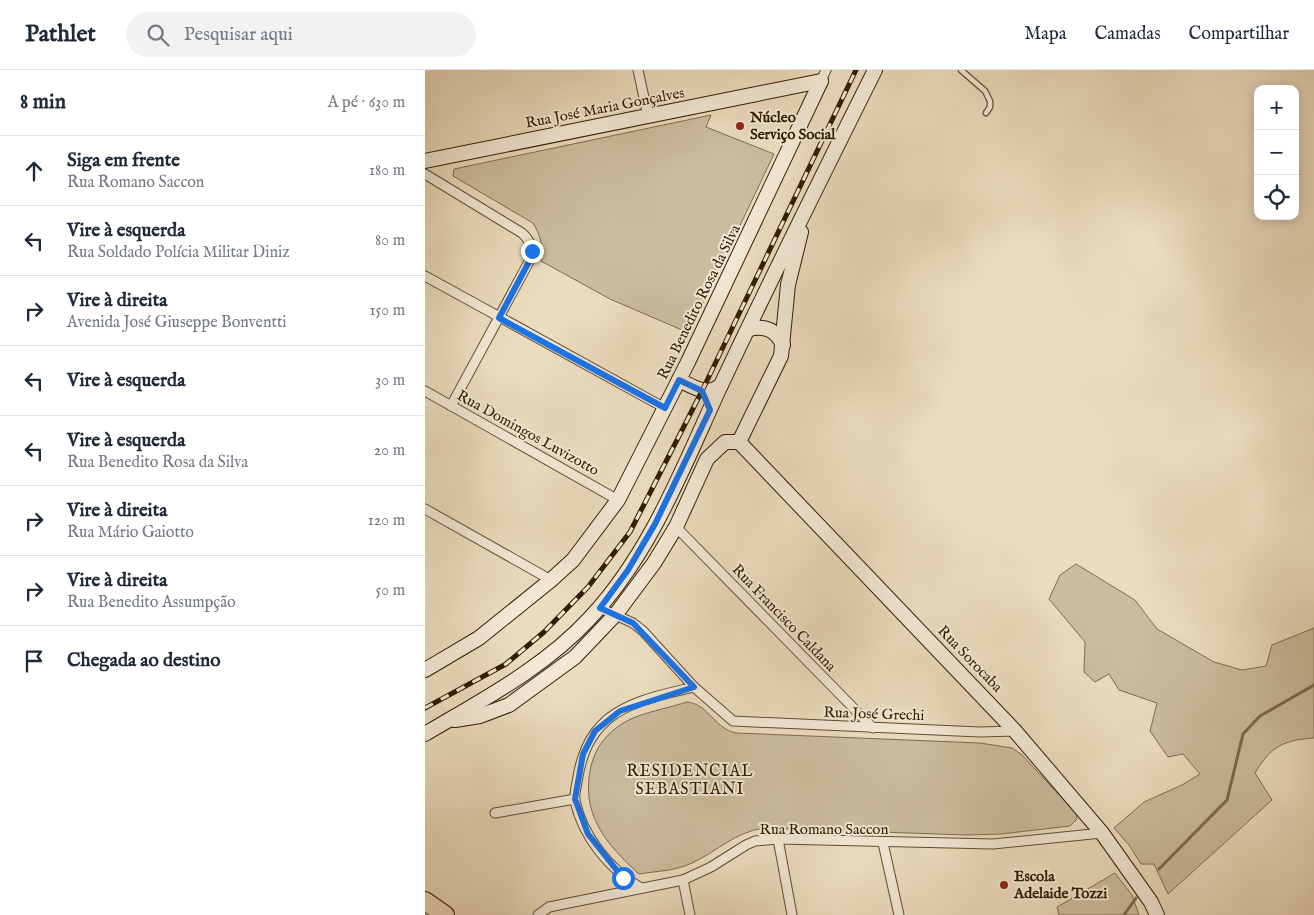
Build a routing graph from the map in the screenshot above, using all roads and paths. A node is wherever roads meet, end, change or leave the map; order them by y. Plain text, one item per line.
1 (638, 70) edge
2 (875, 70) edge
3 (961, 70) edge
4 (824, 76) edge
5 (986, 113) dead end
6 (648, 116) junction
7 (425, 161) edge
8 (425, 174) edge
9 (807, 204) junction
10 (425, 276) edge
11 (499, 318) junction
12 (749, 328) junction
13 (783, 345) junction
14 (679, 380) junction
15 (721, 385) junction
16 (425, 391) edge
17 (702, 391) junction
18 (451, 406) junction
19 (665, 408) junction
20 (707, 416) junction
21 (725, 442) junction
22 (739, 442) junction
23 (618, 500) junction
24 (425, 508) edge
25 (676, 527) junction
26 (551, 580) junction
27 (600, 608) junction
28 (616, 614) junction
29 (425, 670) edge
30 (694, 687) junction
31 (444, 723) junction
32 (425, 728) edge
33 (873, 728) junction
34 (1015, 731) junction
35 (425, 734) edge
36 (575, 799) junction
37 (495, 813) dead end
38 (1102, 833) junction
39 (778, 839) junction
40 (883, 843) junction
41 (683, 880) junction
42 (641, 888) junction
43 (425, 901) edge
44 (445, 915) edge
45 (538, 915) edge
46 (690, 915) edge
47 (792, 915) edge
48 (899, 915) edge
49 (1157, 915) edge

1 - 6 street
2 - 9 street
3 - 5 lane
4 - 6 street, Rua José Maria Gonçalves
4 - 14 street, Rua Benedito Rosa da Silva
6 - 7 street, Rua José Maria Gonçalves
8 - 11 street
9 - 12 street
9 - 13 street
10 - 11 street
11 - 18 street
11 - 19 street
12 - 13 street
12 - 15 street
13 - 22 street
14 - 17 street
14 - 19 street, Rua Benedito Rosa da Silva
15 - 17 street
15 - 20 street
16 - 18 street, Rua Domingos Luvizotto
17 - 20 street
18 - 23 street, Rua Domingos Luvizotto
19 - 23 street, Rua Benedito Rosa da Silva
20 - 21 street
20 - 27 street
21 - 22 street
21 - 25 street
22 - 34 street, Rua Sorocaba
23 - 26 street, Rua Benedito Rosa da Silva
24 - 26 street
25 - 28 street
25 - 33 street, Rua Francisco Caldana
26 - 29 street, Rua Benedito Rosa da Silva
27 - 28 street
27 - 31 street
28 - 30 street
28 - 31 street
30 - 33 street, Rua José Grechi
30 - 36 street
31 - 32 street
31 - 35 street
33 - 34 street, Rua José Grechi
34 - 38 street, Rua Sorocaba
36 - 37 street
36 - 42 street
38 - 40 street, Rua Romano Saccon
38 - 49 street, Rua Sorocaba
39 - 40 street, Rua Romano Saccon
39 - 41 street, Rua Romano Saccon
39 - 47 street
40 - 48 street
41 - 42 street, Rua Romano Saccon
41 - 46 street
42 - 45 street, Rua Romano Saccon
43 - 44 highway

